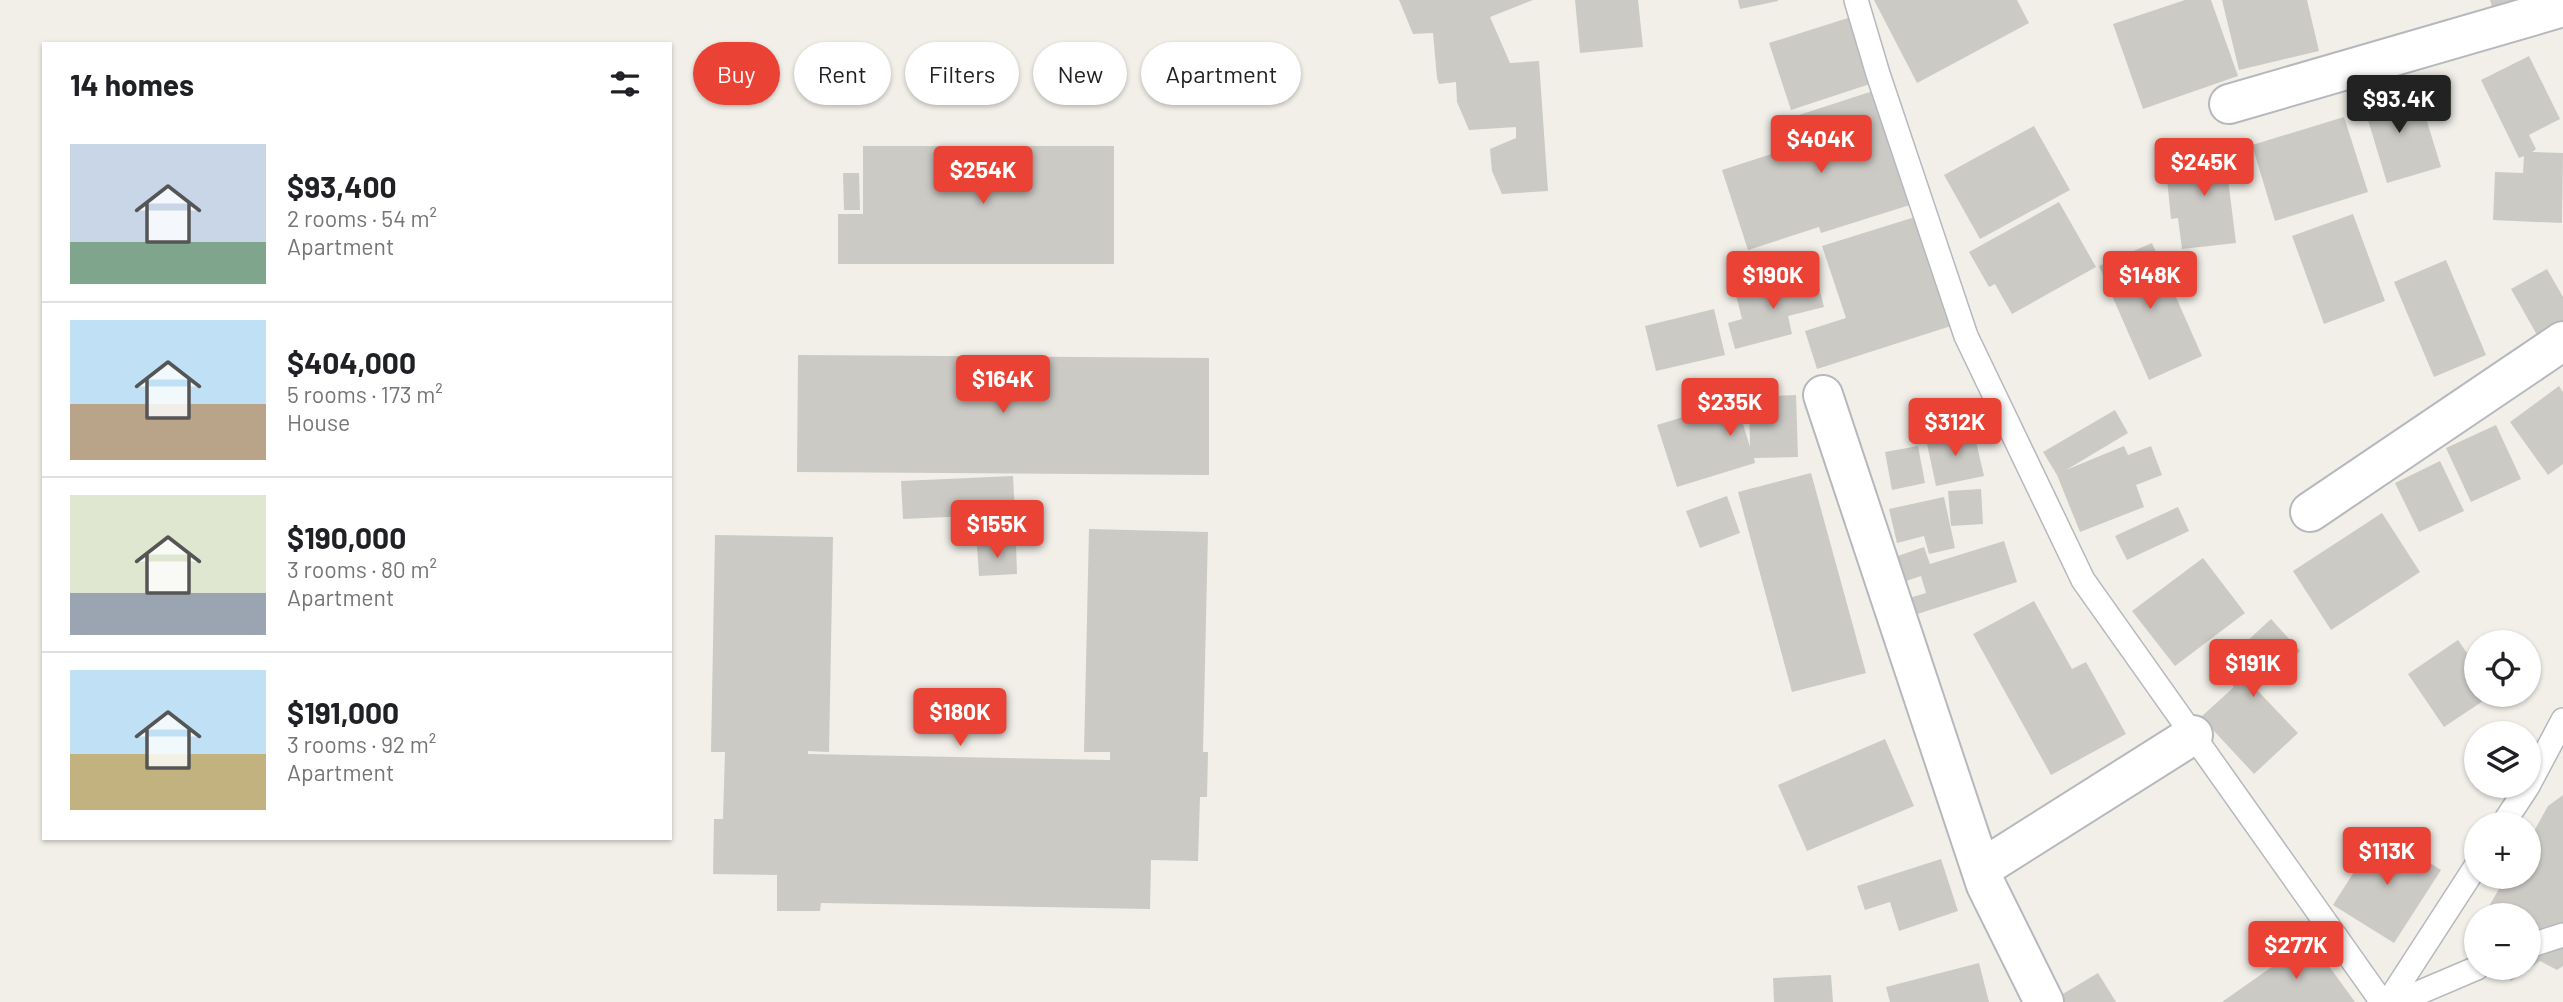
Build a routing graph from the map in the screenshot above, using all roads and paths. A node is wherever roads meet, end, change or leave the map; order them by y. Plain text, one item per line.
1 (1856, 0) edge
2 (2563, 6) edge
3 (2228, 104) dead end
4 (2563, 341) edge
5 (1823, 395) dead end
6 (2309, 512) dead end
7 (2563, 720) edge
8 (2193, 735) junction
9 (2541, 761) edge
10 (1980, 869) junction
11 (2464, 885) edge
12 (2563, 934) edge
13 (2541, 942) edge
14 (2464, 974) edge
15 (2044, 1002) edge
16 (2382, 1002) edge
17 (2388, 1002) edge
18 (2397, 1002) edge

1 - 8 lane
2 - 3 street
4 - 6 street
5 - 10 street
7 - 9 lane
8 - 10 street
8 - 16 lane
10 - 15 street
11 - 17 lane
12 - 13 lane
14 - 18 lane

